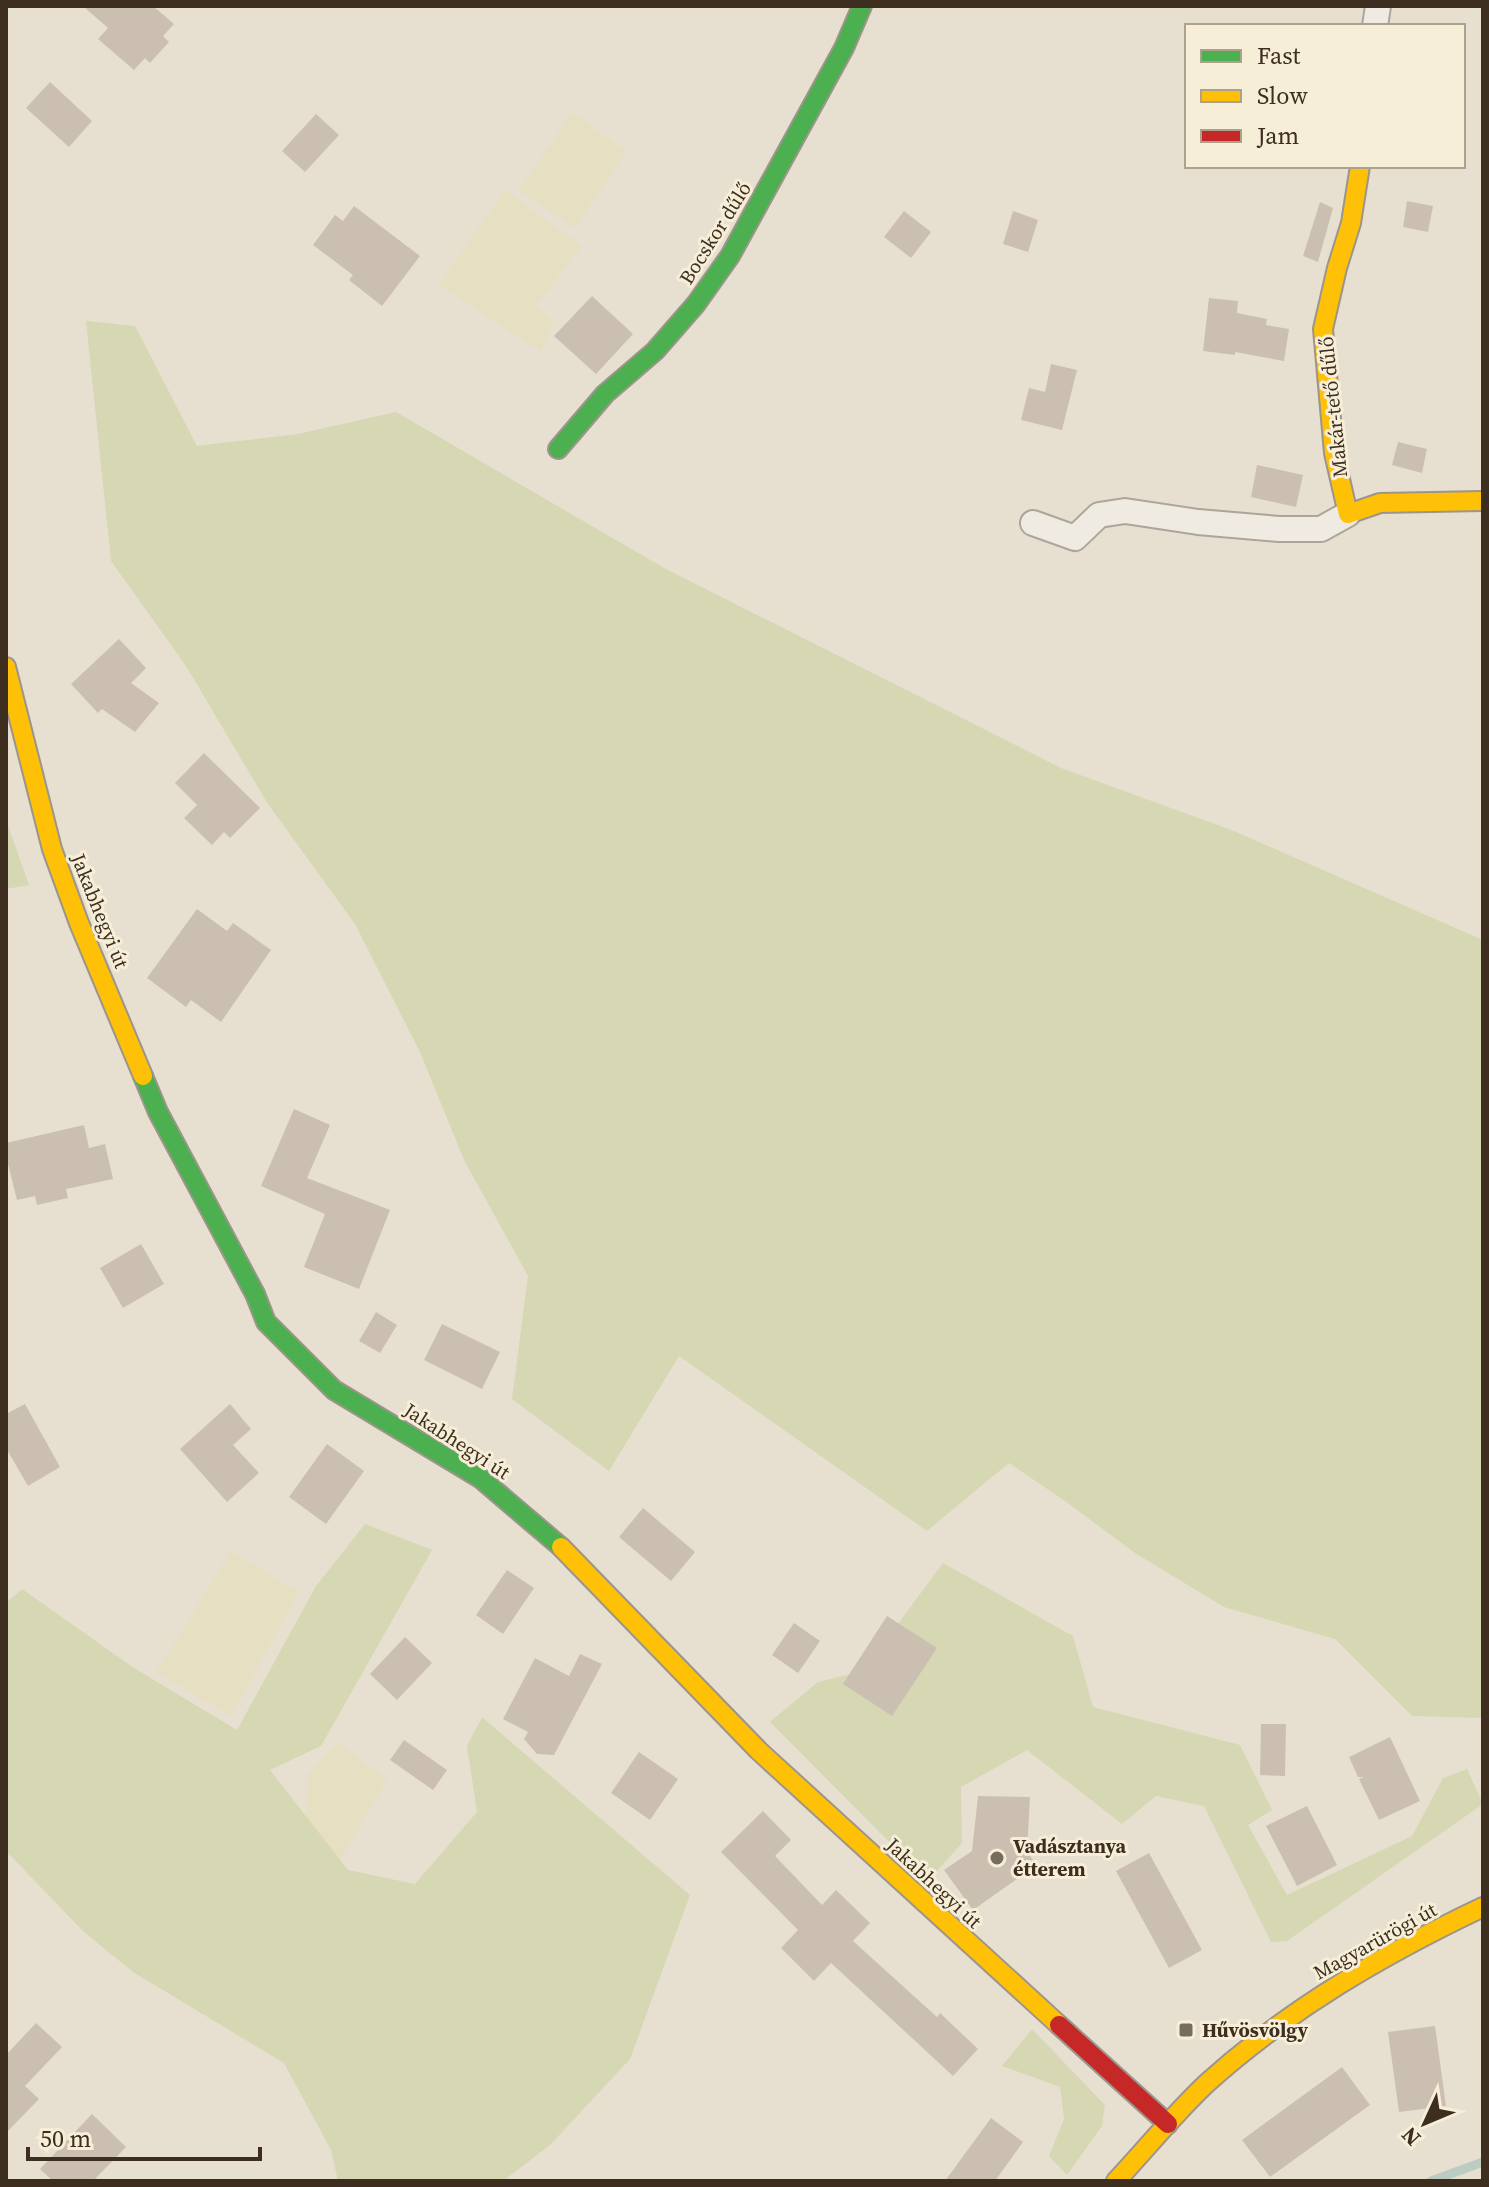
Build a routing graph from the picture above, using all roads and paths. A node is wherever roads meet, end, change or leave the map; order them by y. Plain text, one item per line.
1 (862, 6) edge
2 (1360, 168) edge
3 (558, 449) dead end
4 (1483, 501) edge
5 (1348, 514) junction
6 (1033, 523) dead end
7 (6, 667) edge
8 (1483, 1907) edge
9 (1168, 2124) junction
10 (1116, 2181) edge

1 - 3 street, Bocskor dűlő
2 - 5 street, Makár-tető dűlő
4 - 5 street
5 - 6 street
7 - 9 street, Jakabhegyi út
8 - 9 street, Magyarürögi út
9 - 10 street, Magyarürögi út

